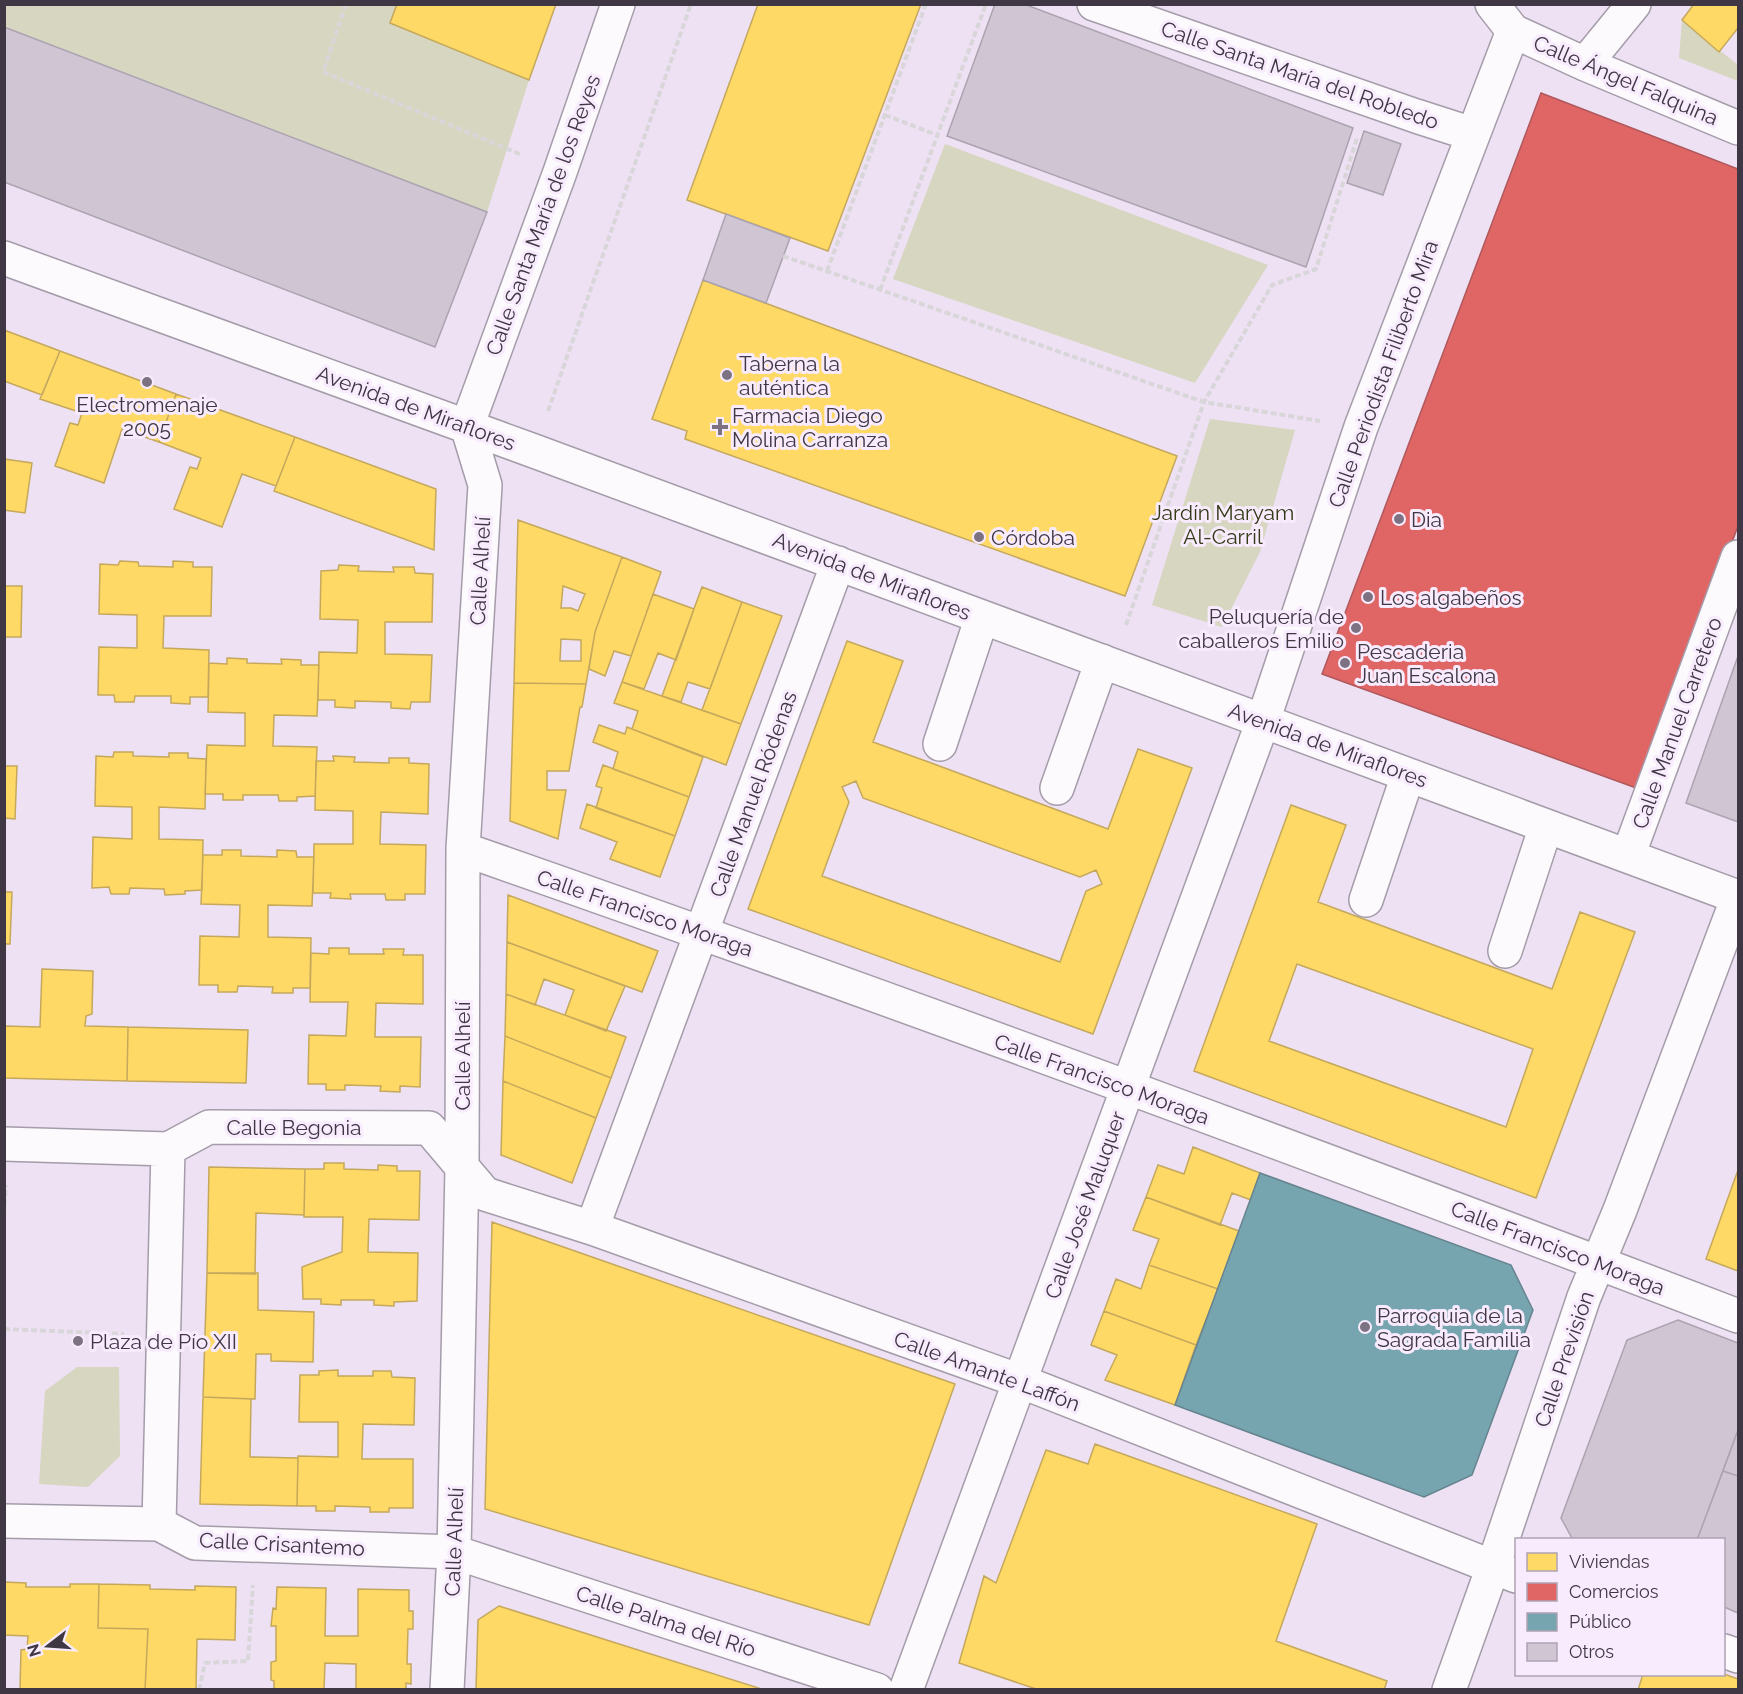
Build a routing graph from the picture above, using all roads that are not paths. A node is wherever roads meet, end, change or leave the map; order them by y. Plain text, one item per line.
1 (618, 4) edge
2 (1094, 4) edge
3 (1491, 4) edge
4 (1634, 4) edge
5 (1513, 31) junction
6 (1585, 64) junction
7 (1738, 128) edge
8 (1472, 134) junction
9 (4, 258) edge
10 (467, 426) junction
11 (1738, 557) edge
12 (838, 563) junction
13 (982, 617) junction
14 (1107, 663) junction
15 (1263, 721) junction
16 (940, 744) dead end
17 (1408, 775) junction
18 (1057, 788) dead end
19 (1546, 826) junction
20 (463, 849) junction
21 (1628, 856) junction
22 (1738, 897) edge
23 (1366, 900) dead end
24 (701, 932) junction
25 (1505, 951) dead end
26 (1128, 1088) junction
27 (4, 1144) edge
28 (168, 1149) junction
29 (462, 1167) junction
30 (592, 1227) junction
31 (1599, 1263) junction
32 (1738, 1316) edge
33 (1020, 1382) junction
34 (4, 1521) edge
35 (159, 1524) junction
36 (454, 1552) junction
37 (1505, 1571) edge
38 (447, 1689) edge
39 (877, 1689) edge
40 (906, 1689) edge
41 (1449, 1689) edge

1 - 10 street, Calle Santa María de los Reyes
2 - 8 street, Calle Santa María del Robledo
3 - 5 street
4 - 6 street
5 - 6 street, Calle Ángel Falquina
5 - 8 street, Calle Periodista Filiberto Mira
6 - 7 street, Calle Ángel Falquina
8 - 15 street, Calle Periodista Filiberto Mira
9 - 10 street, Avenida de Miraflores
10 - 12 street, Avenida de Miraflores
10 - 20 street, Calle Alhelí
11 - 21 street, Calle Manuel Carretero
12 - 13 street, Avenida de Miraflores
12 - 24 street, Calle Manuel Ródenas
13 - 14 street, Avenida de Miraflores
13 - 16 street
14 - 15 street, Avenida de Miraflores
14 - 18 street
15 - 17 street, Avenida de Miraflores
15 - 26 street, Calle José Maluquer
17 - 19 street, Avenida de Miraflores
17 - 23 street
19 - 21 street, Avenida de Miraflores
19 - 25 street
20 - 24 street, Calle Francisco Moraga
20 - 29 street, Calle Alhelí
21 - 22 street, Avenida de Miraflores
22 - 31 street, Calle Previsión
24 - 26 street, Calle Francisco Moraga
24 - 30 street, Calle Manuel Ródenas
26 - 31 street, Calle Francisco Moraga
26 - 33 street, Calle José Maluquer
27 - 28 street, Calle Begonia
28 - 29 street, Calle Begonia
28 - 35 street
29 - 30 street, Calle Amante Laffón
29 - 36 street, Calle Alhelí
30 - 33 street, Calle Amante Laffón
31 - 32 street, Calle Francisco Moraga
31 - 37 street, Calle Previsión
33 - 37 street, Calle Amante Laffón
33 - 40 street, Calle José Maluquer
34 - 35 street, Calle Crisantemo
35 - 36 street, Calle Crisantemo
36 - 38 street, Calle Alhelí
36 - 39 street, Calle Palma del Río
37 - 41 street, Calle Previsión

